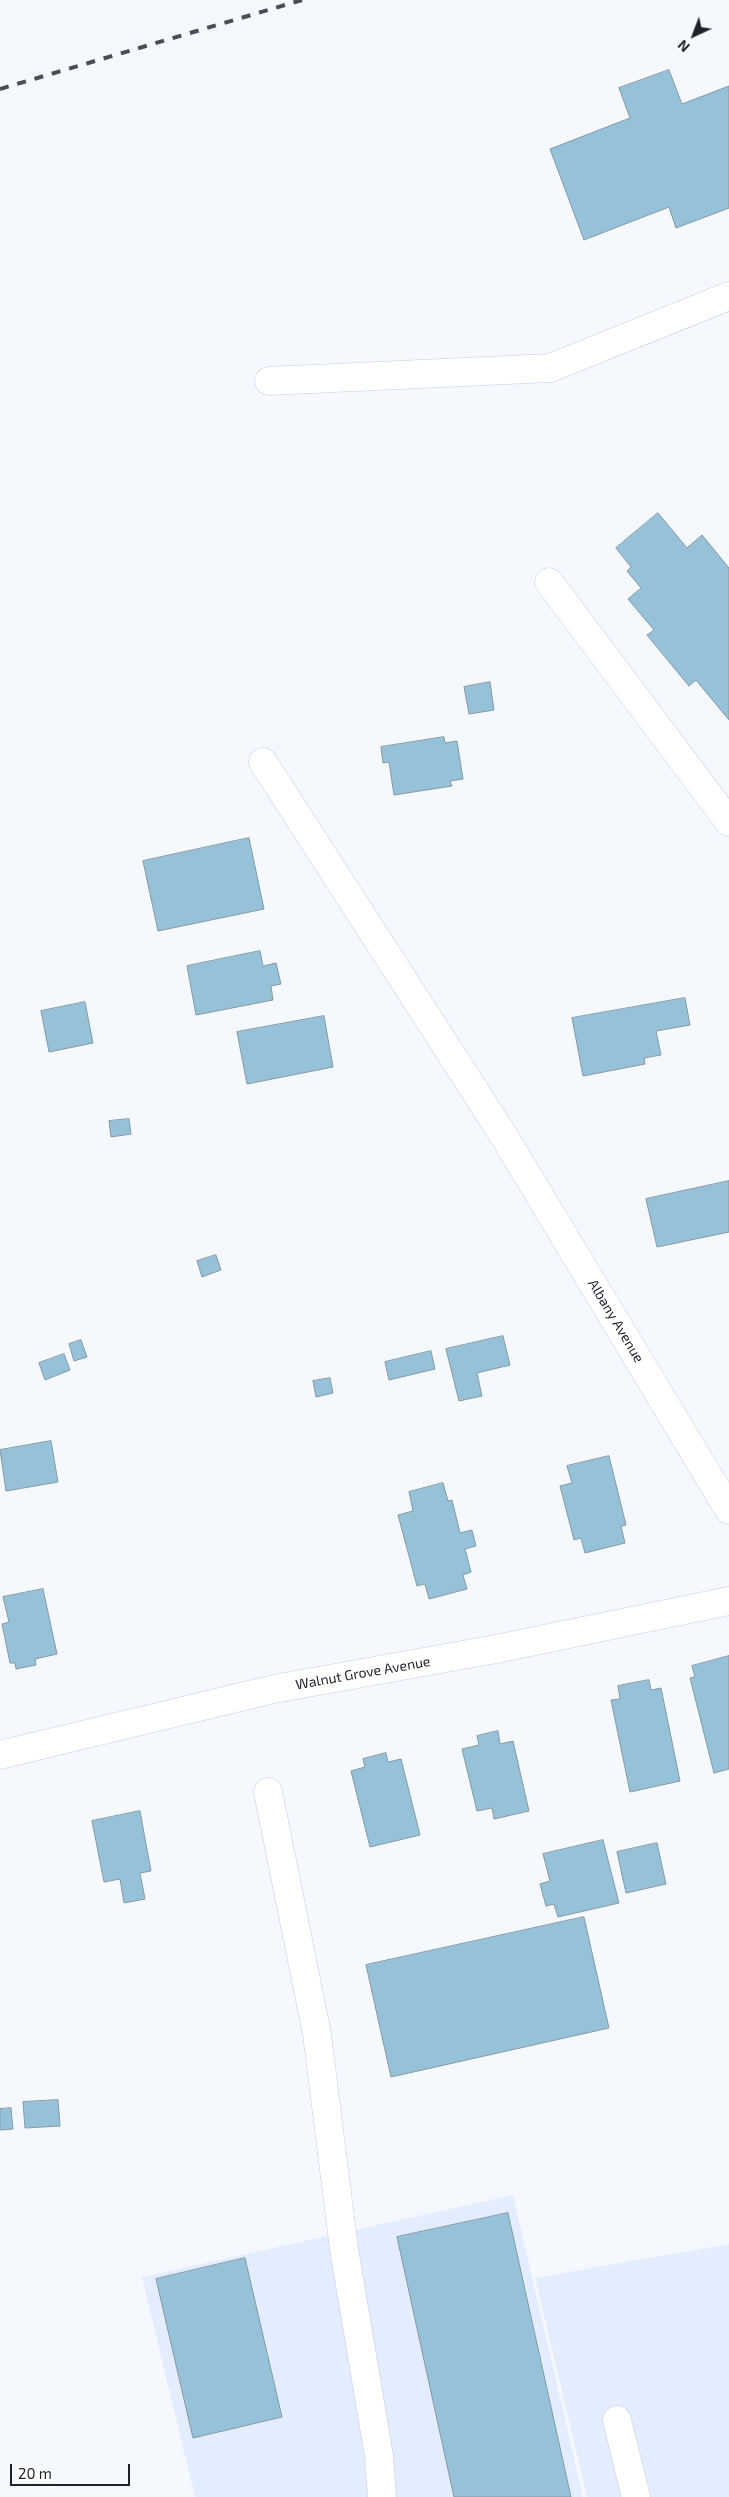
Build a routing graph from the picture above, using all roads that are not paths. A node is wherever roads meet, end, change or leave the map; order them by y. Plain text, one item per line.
1 (729, 296) edge
2 (269, 381) dead end
3 (549, 582) dead end
4 (263, 762) dead end
5 (729, 822) edge
6 (729, 1510) edge
7 (729, 1601) edge
8 (0, 1755) edge
9 (268, 1792) dead end
10 (616, 2420) dead end
11 (382, 2497) edge
12 (636, 2497) edge

1 - 2 street
3 - 5 street
4 - 6 street, Albany Avenue
7 - 8 street, Walnut Grove Avenue
9 - 11 street
10 - 12 street

